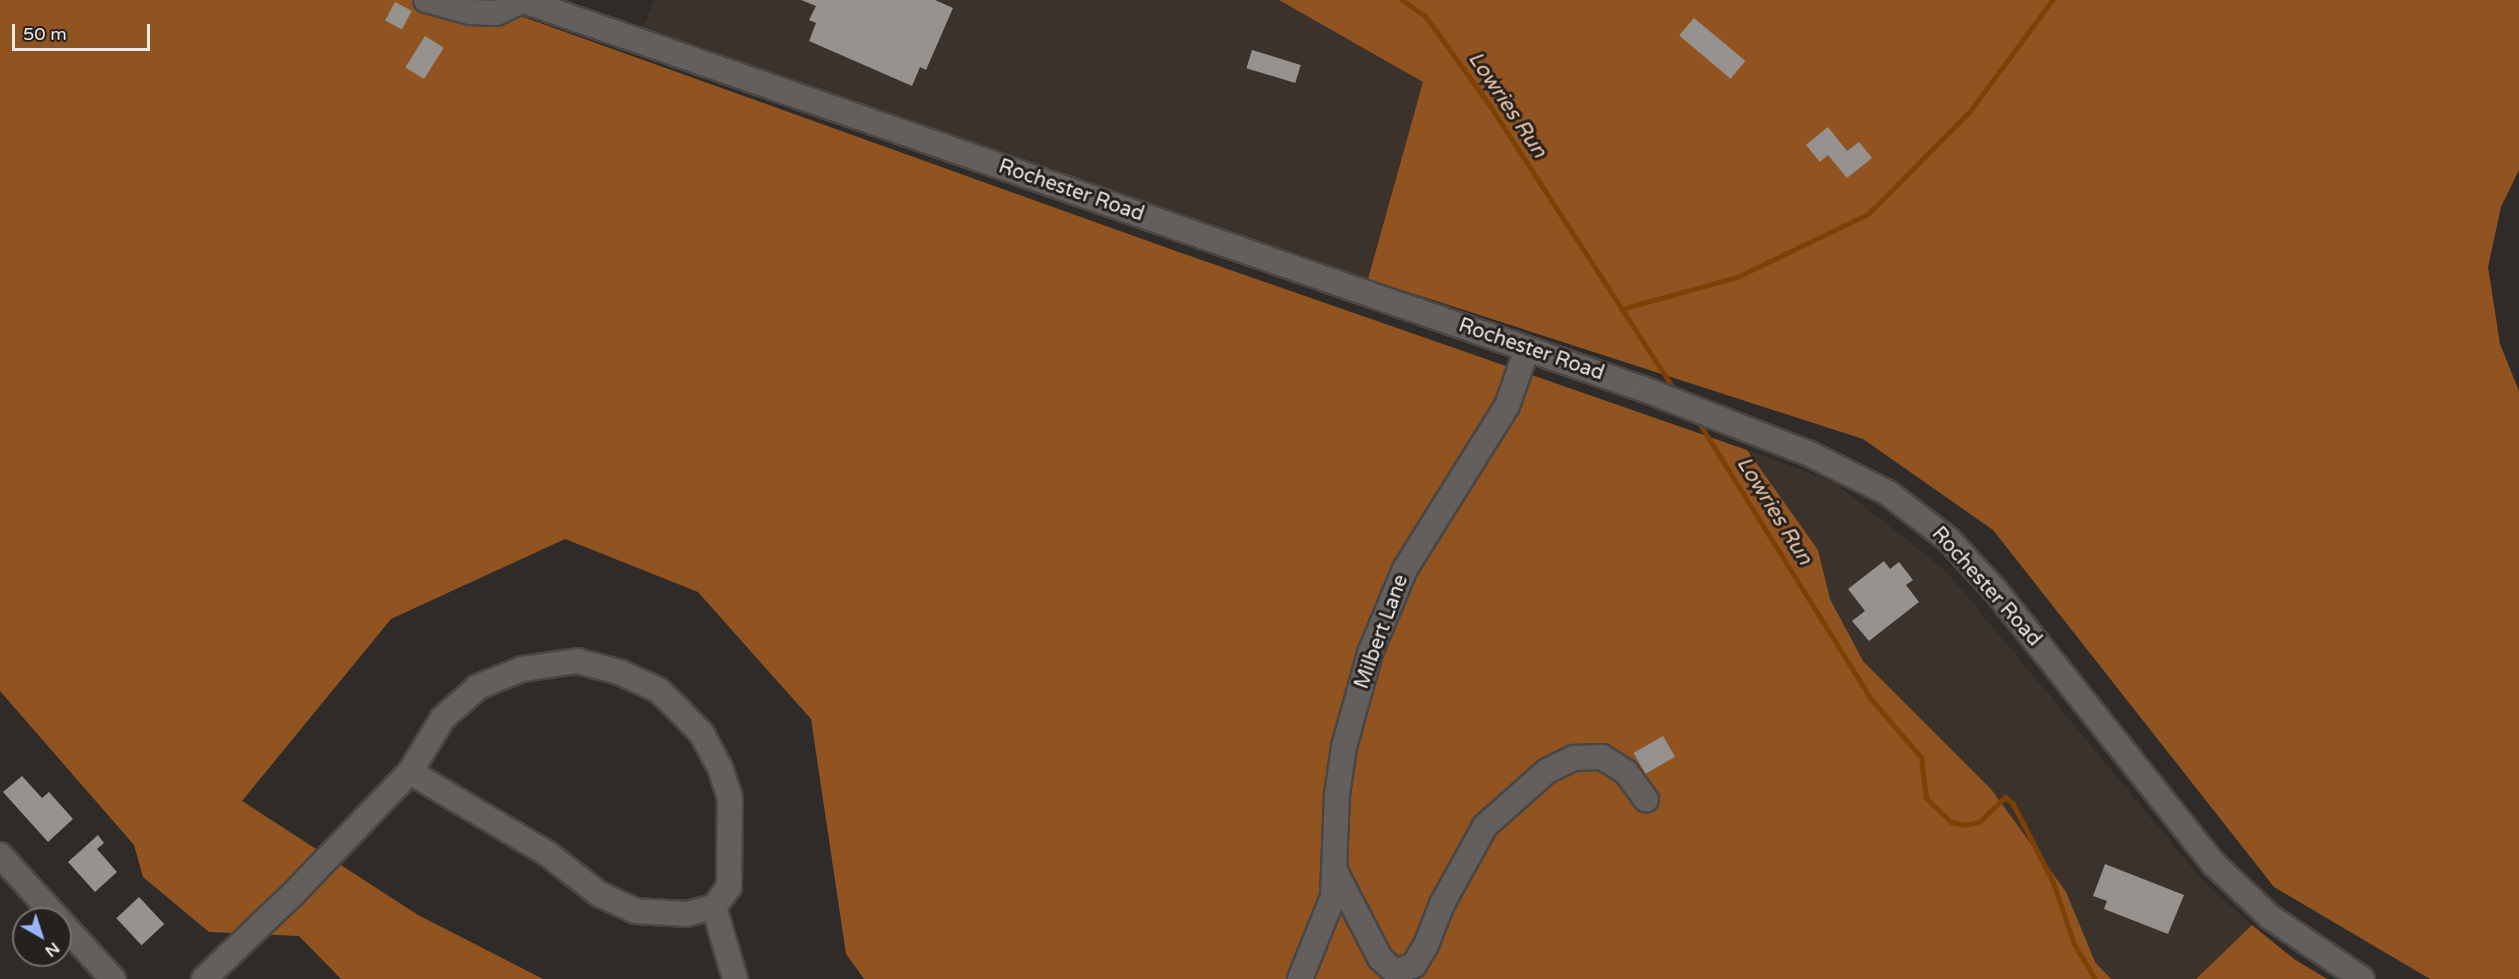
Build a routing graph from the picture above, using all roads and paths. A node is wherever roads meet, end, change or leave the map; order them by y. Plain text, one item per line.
1 (426, 0) edge
2 (521, 0) edge
3 (1527, 349) junction
4 (410, 772) junction
5 (1646, 800) dead end
6 (0, 855) edge
7 (1336, 873) junction
8 (47, 907) edge
9 (714, 907) junction
10 (72, 934) edge
11 (113, 979) edge
12 (204, 979) edge
13 (735, 979) edge
14 (1300, 979) edge
15 (2362, 979) edge

1 - 2 street
2 - 3 street, Rochester Road
3 - 7 street, Milbert Lane
3 - 15 street, Rochester Road
4 - 9 street
4 - 9 street
4 - 12 street
5 - 7 street, Milbert Lane
6 - 8 street
7 - 14 street, Milbert Lane
9 - 13 street
10 - 11 street

